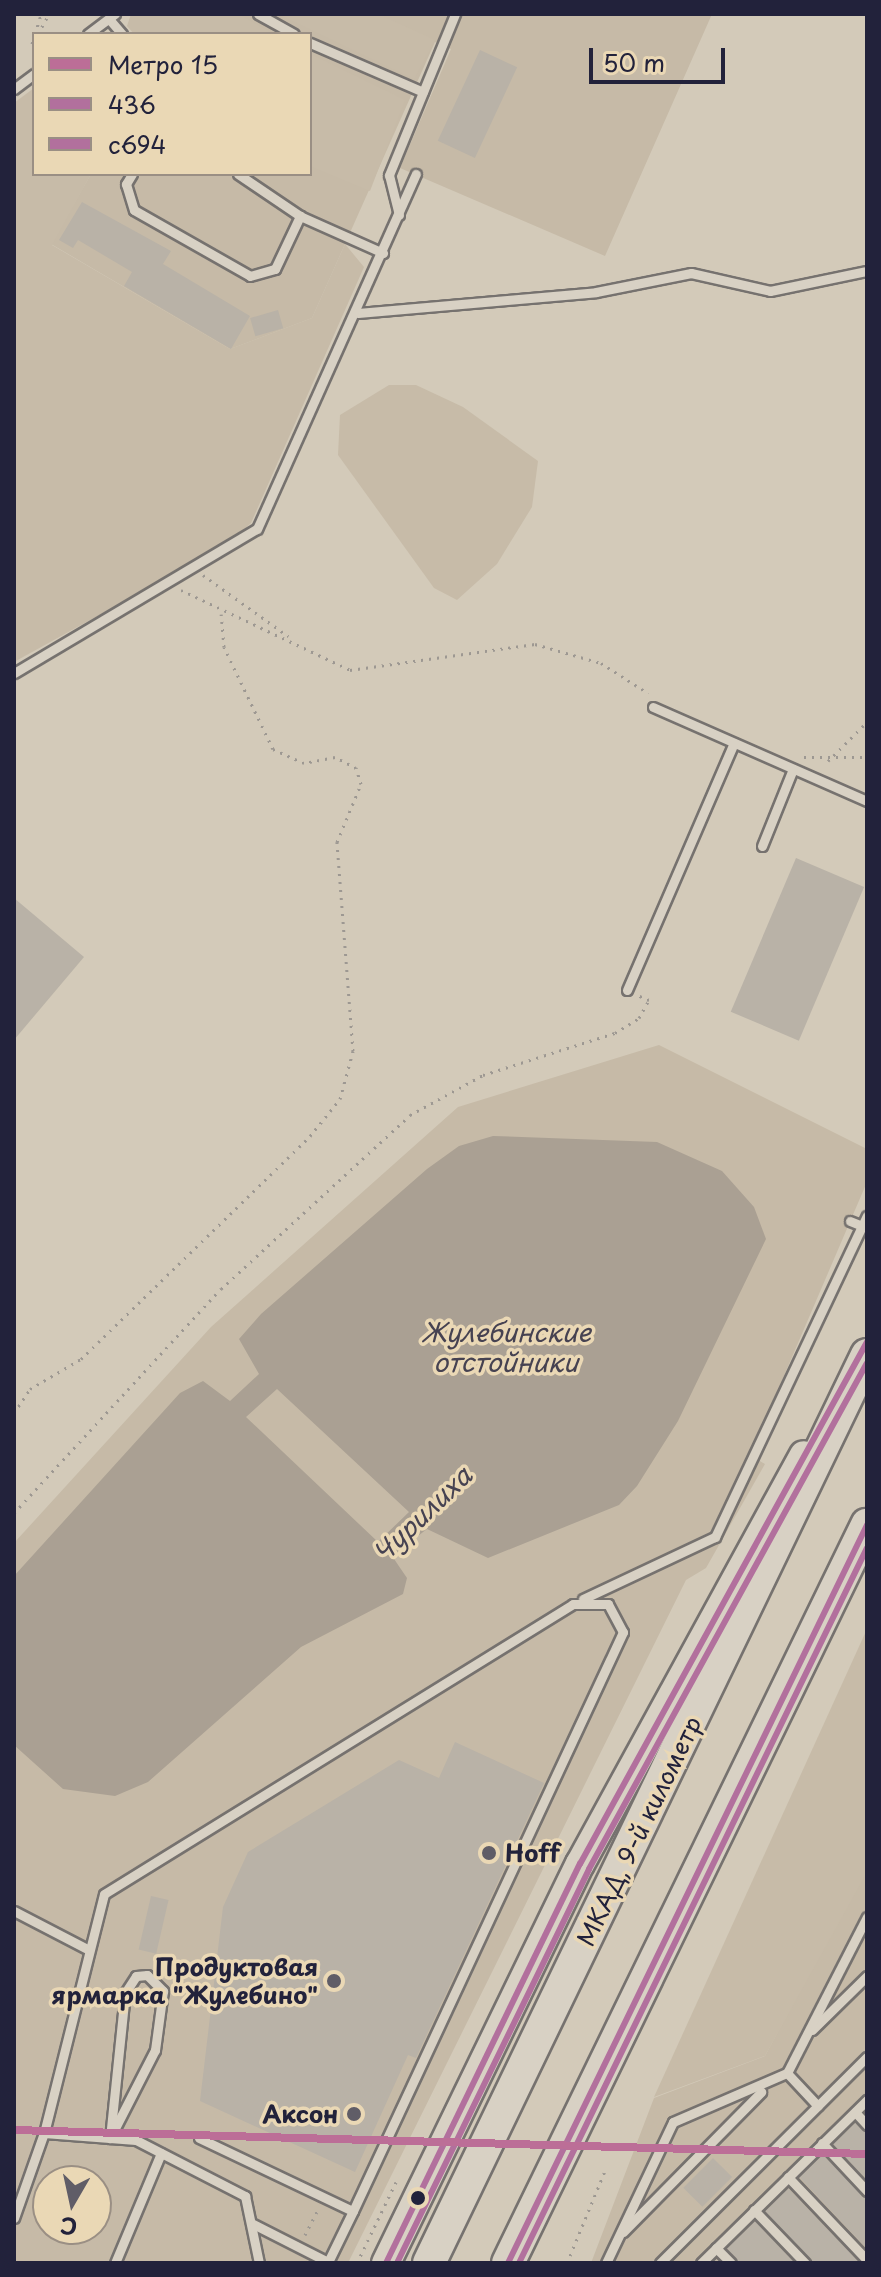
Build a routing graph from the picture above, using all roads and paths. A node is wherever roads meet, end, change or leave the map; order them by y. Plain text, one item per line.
1 (49, 14) edge
2 (258, 14) edge
3 (453, 15) edge
4 (112, 16) edge
5 (38, 32) edge
6 (91, 32) edge
7 (290, 32) edge
8 (312, 44) edge
9 (32, 76) edge
10 (14, 89) edge
11 (423, 92) junction
12 (416, 174) dead end
13 (131, 176) edge
14 (241, 176) edge
15 (399, 215) junction
16 (300, 216) junction
17 (383, 253) junction
18 (867, 271) edge
19 (358, 313) junction
20 (197, 571) junction
21 (169, 587) junction
22 (221, 614) junction
23 (291, 638) junction
24 (14, 673) edge
25 (653, 707) joint
26 (867, 722) edge
27 (734, 743) junction
28 (796, 755) dead end
29 (867, 757) edge
30 (827, 761) junction
31 (793, 769) junction
32 (867, 801) edge
33 (762, 846) dead end
34 (627, 990) joint
35 (850, 1221) dead end
36 (866, 1224) edge
37 (867, 1342) edge
38 (867, 1355) edge
39 (14, 1413) edge
40 (14, 1513) edge
41 (867, 1525) edge
42 (573, 1604) junction
43 (14, 1911) edge
44 (867, 1917) edge
45 (87, 1949) junction
46 (867, 1976) edge
47 (807, 2034) junction
48 (867, 2057) edge
49 (787, 2073) junction
50 (763, 2090) junction
51 (867, 2100) edge
52 (818, 2106) junction
53 (855, 2112) junction
54 (867, 2125) edge
55 (44, 2133) junction
56 (110, 2138) junction
57 (199, 2138) dead end
58 (822, 2143) junction
59 (161, 2153) junction
60 (605, 2171) dead end
61 (788, 2177) junction
62 (396, 2182) dead end
63 (867, 2191) edge
64 (324, 2197) junction
65 (754, 2210) junction
66 (353, 2211) junction
67 (14, 2218) edge
68 (253, 2224) junction
69 (618, 2238) junction
70 (298, 2247) junction
71 (716, 2248) junction
72 (867, 2260) edge
73 (115, 2263) edge
74 (259, 2263) edge
75 (357, 2263) edge
76 (386, 2263) edge
77 (429, 2263) edge
78 (508, 2263) edge
79 (567, 2263) edge
80 (606, 2263) edge
81 (660, 2263) edge
82 (701, 2263) edge
83 (731, 2263) edge
84 (805, 2263) edge

1 - 5 path
2 - 7 lane
3 - 11 lane
4 - 6 lane
8 - 11 lane
9 - 10 lane
11 - 15 lane
12 - 15 lane
13 - 16 lane
14 - 16 lane
15 - 17 lane
16 - 17 lane
17 - 19 lane
18 - 19 lane
19 - 20 lane
20 - 21 lane
20 - 23 path
21 - 22 path
21 - 24 lane
22 - 23 path
22 - 39 path
23 - 25 path
25 - 27 lane
26 - 30 path
27 - 31 lane
27 - 34 lane
28 - 30 path
29 - 30 path
31 - 32 lane
31 - 33 lane
34 - 40 path
35 - 36 lane
36 - 42 lane
37 - 76 main road
38 - 77 highway, МКАД, 9-й километр
41 - 78 highway
42 - 45 lane
42 - 66 lane
43 - 45 lane
44 - 47 lane
45 - 55 lane
46 - 47 lane
47 - 49 lane
48 - 52 lane
49 - 50 lane
49 - 52 lane
50 - 69 lane
50 - 69 lane
51 - 53 lane
52 - 81 lane
53 - 54 lane
53 - 58 lane
55 - 56 lane
55 - 67 lane
56 - 56 lane
56 - 59 lane
57 - 64 lane
58 - 61 lane
58 - 63 lane
59 - 68 lane
59 - 73 lane
60 - 79 path
61 - 65 lane
61 - 72 lane
62 - 75 path
64 - 66 lane
64 - 70 path
65 - 71 lane
65 - 84 lane
66 - 70 lane
68 - 70 lane
68 - 74 lane
69 - 80 lane
71 - 82 lane
71 - 83 lane

